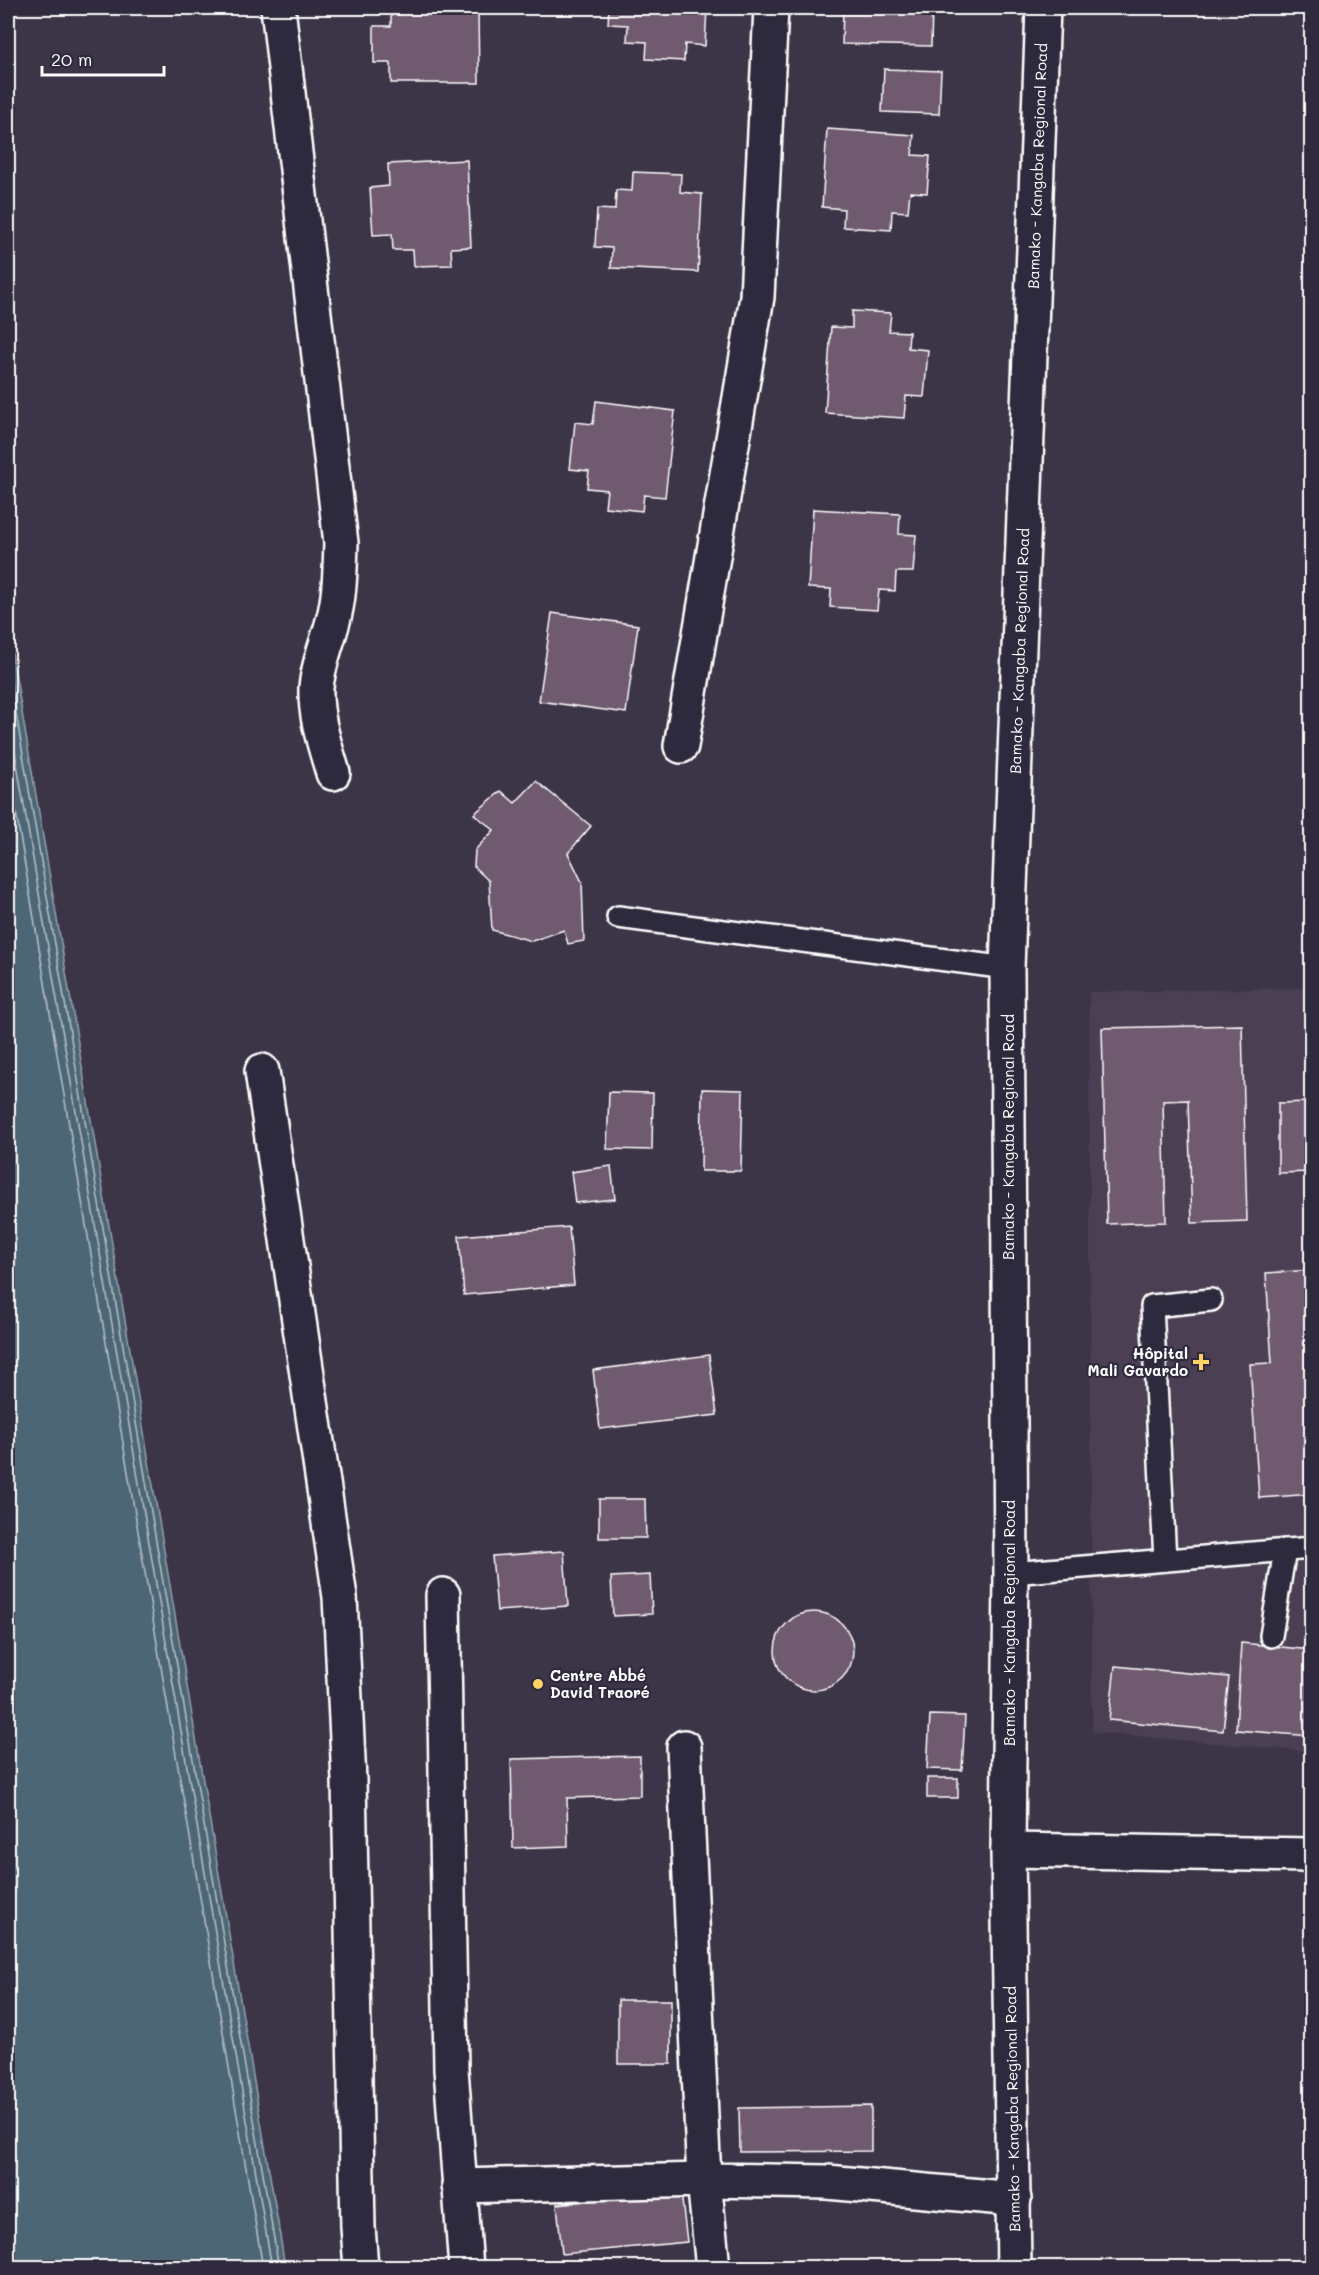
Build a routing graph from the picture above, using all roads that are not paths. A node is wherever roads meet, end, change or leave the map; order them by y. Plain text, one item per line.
1 (278, 8) edge
2 (771, 8) edge
3 (1043, 8) edge
4 (681, 746) dead end
5 (333, 773) dead end
6 (618, 917) dead end
7 (1007, 968) junction
8 (262, 1071) dead end
9 (1211, 1300) dead end
10 (1311, 1548) edge
11 (1285, 1550) junction
12 (1165, 1560) junction
13 (1011, 1573) junction
14 (443, 1595) dead end
15 (1271, 1636) dead end
16 (684, 1747) dead end
17 (1008, 1850) junction
18 (1311, 1855) edge
19 (704, 2180) junction
20 (459, 2186) junction
21 (1014, 2199) junction
22 (361, 2268) edge
23 (466, 2268) edge
24 (713, 2268) edge
25 (1014, 2268) edge

1 - 5 street
2 - 4 street
3 - 7 street, Bamako - Kangaba Regional Road
6 - 7 lane
7 - 13 street, Bamako - Kangaba Regional Road
8 - 22 street
9 - 12 lane
10 - 11 lane
11 - 12 lane
11 - 15 lane
12 - 13 lane
13 - 17 street, Bamako - Kangaba Regional Road
14 - 20 street
16 - 19 street
17 - 18 street
17 - 21 street, Bamako - Kangaba Regional Road
19 - 20 street
19 - 21 street
19 - 24 street
20 - 23 street
21 - 25 street, Bamako - Kangaba Regional Road

